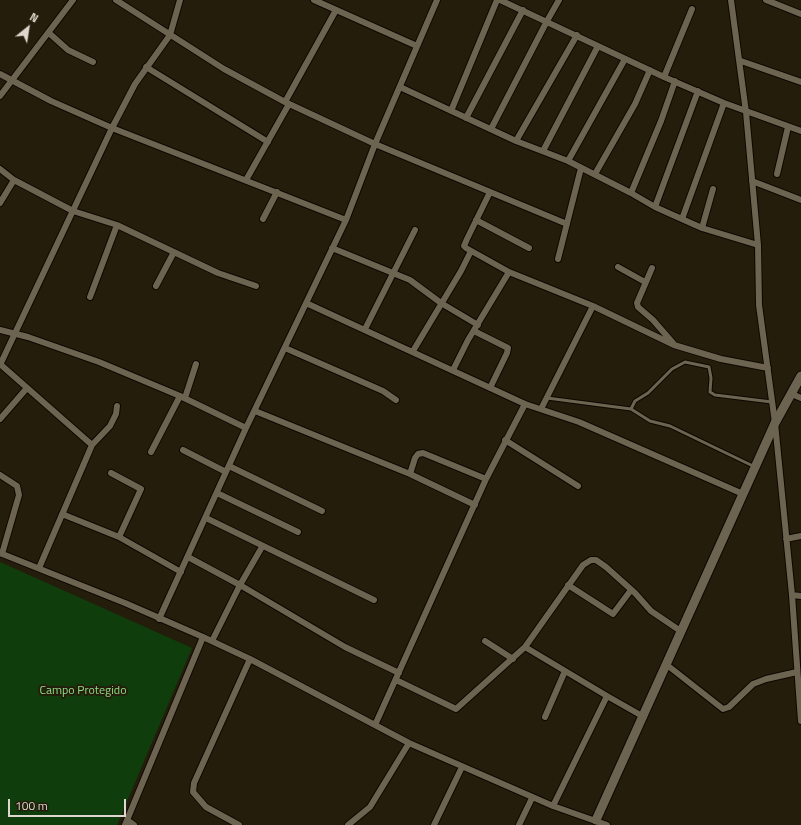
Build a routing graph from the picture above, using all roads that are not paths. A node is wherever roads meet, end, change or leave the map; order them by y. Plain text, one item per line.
1 (73, 0) edge
2 (116, 0) edge
3 (180, 0) edge
4 (314, 0) edge
5 (437, 0) edge
6 (499, 0) edge
7 (559, 0) edge
8 (731, 0) edge
9 (766, 0) edge
10 (509, 2) edge
11 (692, 9) dead end
12 (336, 10) junction
13 (523, 10) junction
14 (801, 14) edge
15 (547, 21) junction
16 (49, 33) junction
17 (170, 34) junction
18 (577, 35) junction
19 (417, 46) junction
20 (598, 46) junction
21 (625, 59) junction
22 (741, 61) junction
23 (93, 62) dead end
24 (146, 67) junction
25 (650, 70) junction
26 (0, 74) edge
27 (664, 77) junction
28 (11, 80) junction
29 (675, 81) junction
30 (801, 82) edge
31 (400, 87) junction
32 (698, 91) junction
33 (0, 96) edge
34 (287, 103) junction
35 (724, 103) junction
36 (451, 111) junction
37 (746, 112) junction
38 (466, 118) junction
39 (788, 127) junction
40 (112, 128) junction
41 (491, 129) junction
42 (801, 131) edge
43 (516, 140) junction
44 (268, 142) junction
45 (375, 144) junction
46 (543, 150) junction
47 (568, 161) junction
48 (581, 168) junction
49 (0, 169) edge
50 (595, 174) junction
51 (777, 174) dead end
52 (14, 180) junction
53 (246, 180) junction
54 (752, 181) junction
55 (713, 189) dead end
56 (277, 192) junction
57 (490, 192) junction
58 (631, 193) junction
59 (801, 200) edge
60 (0, 203) edge
61 (655, 207) junction
62 (73, 211) junction
63 (264, 219) dead end
64 (682, 219) junction
65 (346, 220) junction
66 (476, 220) junction
67 (567, 224) junction
68 (117, 226) junction
69 (702, 228) junction
70 (415, 230) dead end
71 (758, 245) junction
72 (332, 248) junction
73 (529, 248) dead end
74 (471, 251) junction
75 (174, 252) junction
76 (558, 259) dead end
77 (618, 267) dead end
78 (652, 268) dead end
79 (509, 272) junction
80 (393, 273) junction
81 (646, 282) junction
82 (156, 286) dead end
83 (256, 286) dead end
84 (90, 297) dead end
85 (306, 303) junction
86 (441, 303) junction
87 (593, 306) junction
88 (478, 325) junction
89 (365, 329) junction
90 (0, 330) edge
91 (474, 331) junction
92 (14, 334) junction
93 (674, 345) junction
94 (285, 348) junction
95 (413, 351) junction
96 (196, 364) dead end
97 (0, 365) edge
98 (768, 368) junction
99 (453, 370) junction
100 (801, 376) edge
101 (27, 388) junction
102 (490, 388) junction
103 (792, 394) junction
104 (182, 397) junction
105 (547, 398) junction
106 (801, 398) edge
107 (396, 400) dead end
108 (772, 402) junction
109 (525, 404) junction
110 (117, 406) dead end
111 (541, 409) junction
112 (631, 409) junction
113 (255, 411) junction
114 (0, 420) edge
115 (775, 423) junction
116 (246, 428) junction
117 (505, 440) junction
118 (92, 445) junction
119 (183, 450) dead end
120 (151, 452) dead end
121 (229, 466) junction
122 (755, 467) junction
123 (226, 472) junction
124 (111, 473) dead end
125 (410, 474) junction
126 (0, 475) edge
127 (486, 479) junction
128 (578, 486) dead end
129 (217, 493) junction
130 (743, 494) junction
131 (475, 505) junction
132 (322, 511) dead end
133 (62, 514) junction
134 (206, 518) junction
135 (298, 532) dead end
136 (801, 536) edge
137 (119, 537) junction
138 (786, 538) junction
139 (262, 547) junction
140 (1, 554) edge
141 (188, 557) junction
142 (39, 568) junction
143 (181, 572) junction
144 (240, 585) junction
145 (568, 585) junction
146 (632, 590) junction
147 (792, 595) junction
148 (801, 596) edge
149 (374, 600) dead end
150 (159, 619) junction
151 (682, 632) junction
152 (203, 637) junction
153 (212, 641) junction
154 (485, 641) dead end
155 (525, 647) junction
156 (250, 659) junction
157 (513, 659) junction
158 (667, 665) junction
159 (565, 671) junction
160 (797, 672) junction
161 (399, 673) junction
162 (396, 680) junction
163 (607, 696) junction
164 (545, 717) dead end
165 (644, 717) junction
166 (801, 720) edge
167 (375, 725) junction
168 (409, 743) junction
169 (462, 767) junction
170 (532, 798) junction
171 (553, 806) junction
172 (126, 823) edge
173 (595, 823) edge
174 (134, 825) edge
175 (239, 825) edge
176 (348, 825) edge
177 (434, 825) edge
178 (519, 825) edge
179 (607, 825) edge

1 - 16 street
2 - 17 street
3 - 17 street
4 - 12 street
5 - 19 street
6 - 10 street
6 - 36 street
7 - 15 street
8 - 22 street
9 - 14 street
10 - 13 street
11 - 27 street
12 - 19 street
12 - 34 street
13 - 15 street
13 - 38 street
15 - 18 street
15 - 41 street
16 - 23 street
16 - 28 street
17 - 24 street
17 - 34 street
18 - 20 street
18 - 43 street
19 - 31 street
20 - 21 street
20 - 46 street
21 - 25 street
21 - 47 street
22 - 30 street
22 - 37 street
24 - 40 street
24 - 44 street
25 - 27 street
25 - 50 street
26 - 28 street
27 - 29 street
28 - 33 street
28 - 40 street
29 - 32 street
29 - 58 street
31 - 36 street
31 - 45 street
32 - 35 street
32 - 61 street
34 - 44 street
34 - 45 street
35 - 37 street
35 - 64 street
36 - 38 street
37 - 39 street
37 - 54 street
38 - 41 street
39 - 42 street
39 - 51 street
40 - 53 street
40 - 62 street
41 - 43 street
43 - 46 street
44 - 53 street
45 - 57 street
45 - 65 street
46 - 47 street
47 - 48 street
48 - 50 street
48 - 67 street
49 - 52 street
50 - 58 street
52 - 60 street
52 - 62 street
53 - 56 street
54 - 59 street
54 - 71 street
55 - 69 street
56 - 63 street
56 - 65 street
57 - 66 street
57 - 67 street
58 - 61 street
61 - 64 street
62 - 68 street
62 - 92 street
64 - 69 street
65 - 72 street
66 - 73 street
66 - 74 street
67 - 76 street
68 - 75 street
68 - 84 street
69 - 71 street
70 - 80 street
71 - 98 street
72 - 80 street
72 - 85 street
74 - 79 street
74 - 86 street
75 - 82 street
75 - 83 street
77 - 81 street
78 - 81 street
79 - 87 street
79 - 88 street
80 - 86 street
80 - 89 street
81 - 93 street
85 - 89 street
85 - 94 street
86 - 88 street
86 - 95 street
87 - 93 street
87 - 105 street
88 - 91 street
89 - 95 street
90 - 92 street
91 - 99 street
91 - 102 street
92 - 97 street
92 - 104 street
93 - 98 street
94 - 107 street
94 - 113 street
95 - 99 street
96 - 104 street
97 - 101 street
98 - 108 street
99 - 102 street
100 - 103 street
101 - 114 street
101 - 118 street
102 - 109 street
103 - 106 street
103 - 115 street
104 - 116 street
104 - 120 street
105 - 111 street
105 - 112 lane
108 - 112 lane
108 - 115 street
109 - 111 street
109 - 117 street
110 - 118 street
111 - 130 street
112 - 122 lane
113 - 116 street
113 - 125 street
115 - 122 street
115 - 138 street
116 - 121 street
117 - 127 street
117 - 128 street
118 - 133 street
119 - 123 street
121 - 123 street
121 - 132 street
122 - 130 street
123 - 129 street
124 - 137 street
125 - 127 street
125 - 131 street
126 - 140 street
127 - 131 street
129 - 134 street
129 - 135 street
130 - 151 street
131 - 161 street
133 - 137 street
133 - 142 street
134 - 139 street
134 - 141 street
136 - 138 street
137 - 143 street
138 - 147 street
139 - 144 street
139 - 149 street
140 - 142 street
141 - 143 street
141 - 144 street
142 - 150 street
143 - 150 street
144 - 153 street
144 - 161 street
145 - 146 street
145 - 146 street
145 - 155 street
146 - 151 street
147 - 148 street
147 - 160 street
150 - 152 street
151 - 158 street
152 - 153 street
152 - 172 street
153 - 156 street
154 - 157 street
155 - 157 street
155 - 159 street
156 - 167 street
156 - 175 street
157 - 162 street
158 - 160 street
158 - 165 street
159 - 163 street
159 - 164 street
160 - 166 street
161 - 162 street
162 - 167 street
163 - 165 street
163 - 171 street
165 - 173 street
167 - 168 street
168 - 169 street
168 - 176 street
169 - 170 street
169 - 177 street
170 - 171 street
170 - 178 street
171 - 173 street
172 - 174 street
173 - 179 street

